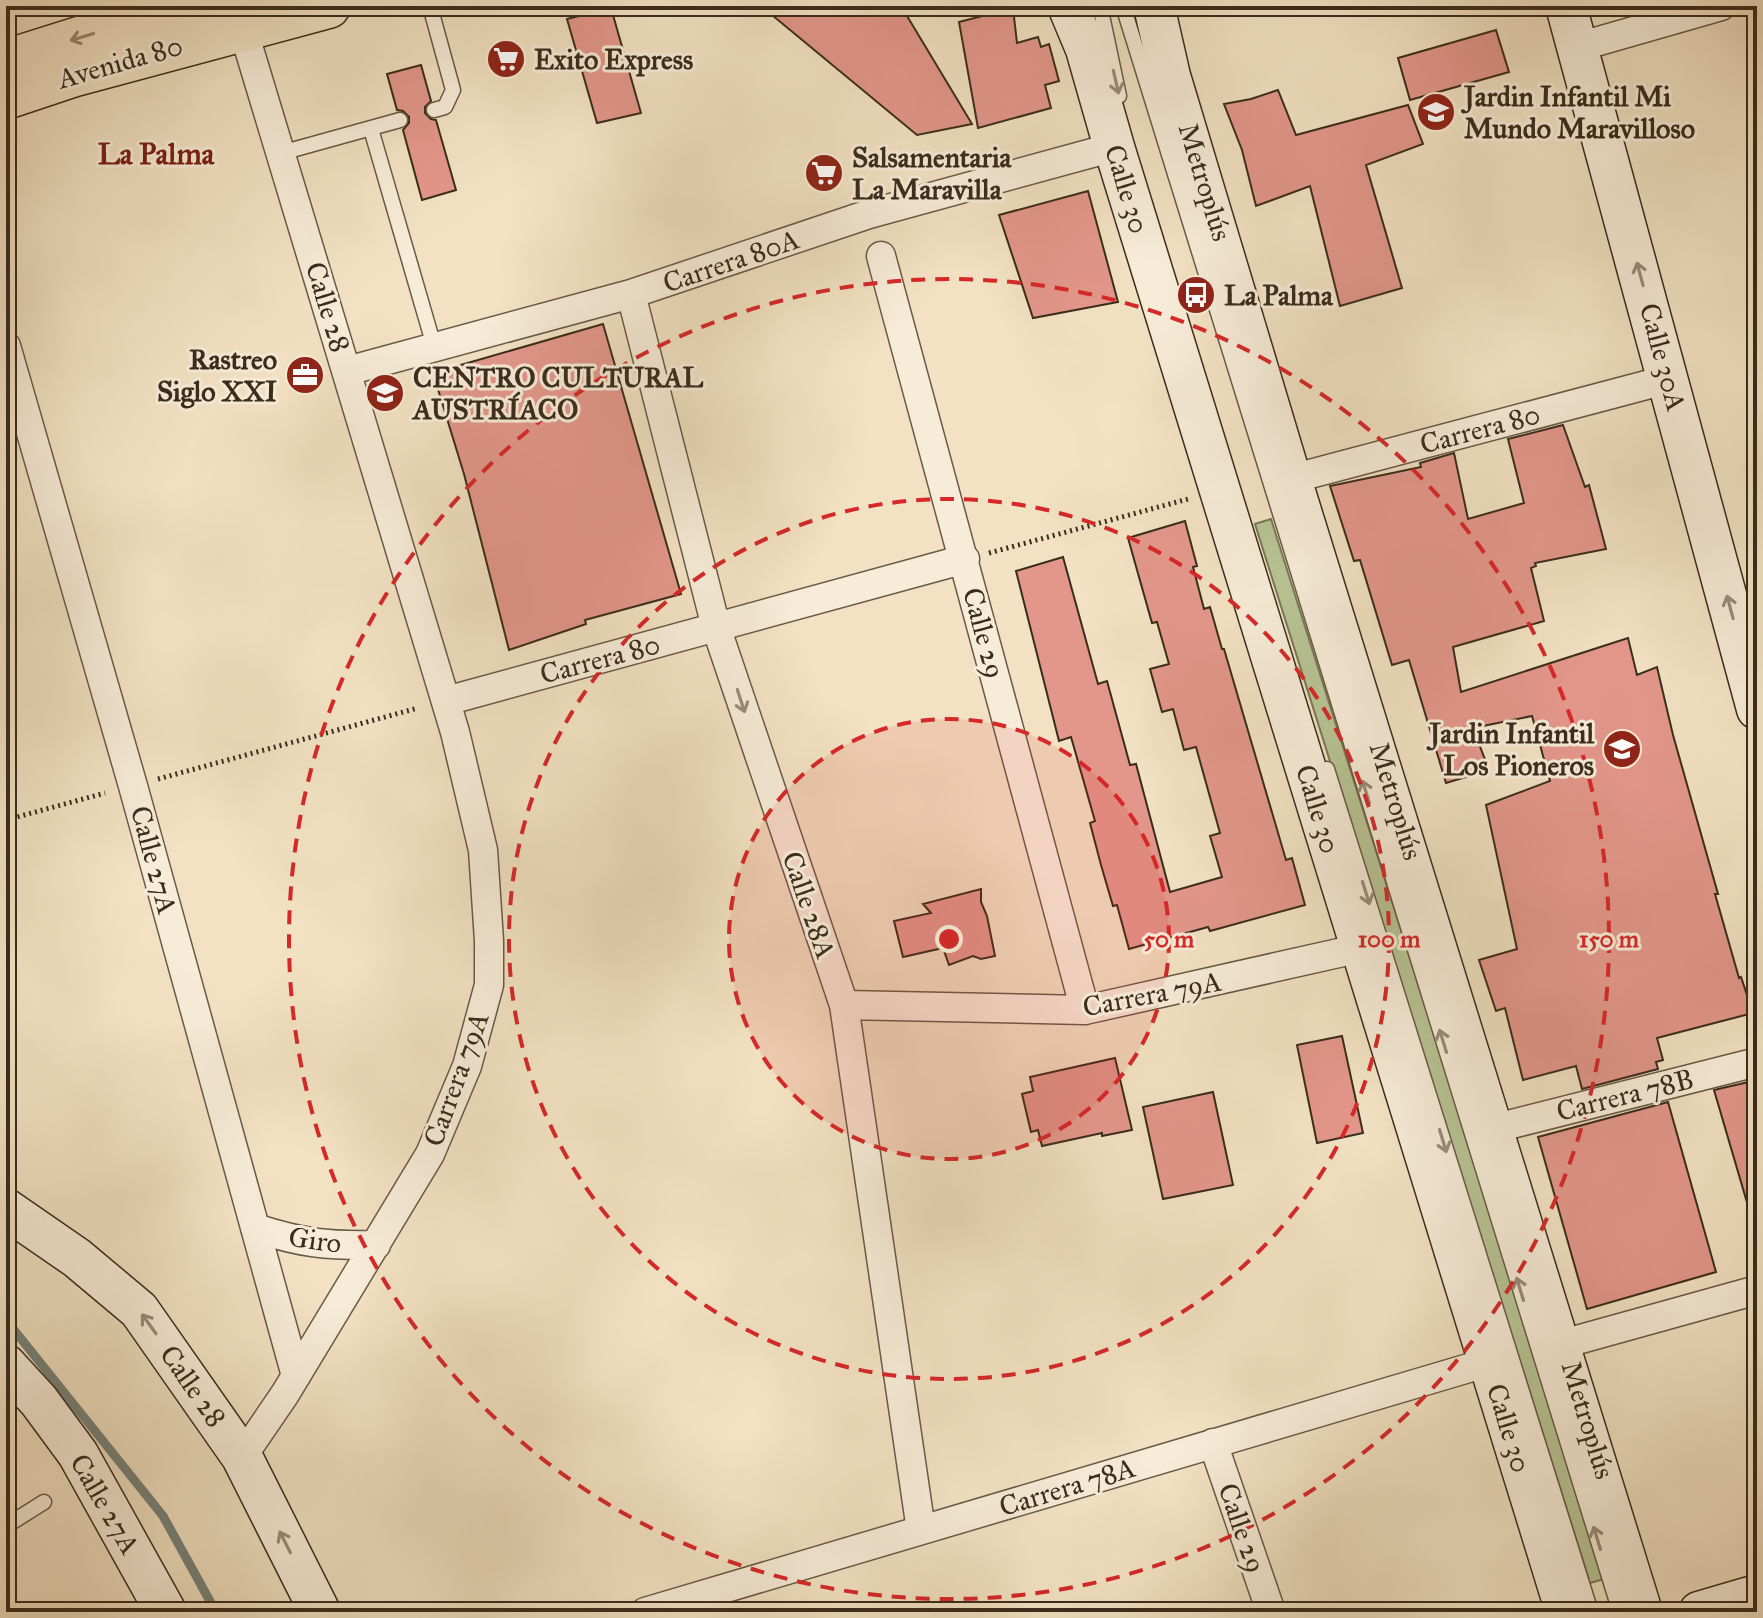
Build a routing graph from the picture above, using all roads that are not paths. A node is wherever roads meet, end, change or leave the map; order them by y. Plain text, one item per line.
1 (184, 6) edge
2 (328, 6) edge
3 (430, 6) edge
4 (1068, 6) edge
5 (1100, 6) edge
6 (1123, 6) edge
7 (1154, 6) edge
8 (1566, 6) edge
9 (1721, 6) edge
10 (239, 17) edge
11 (1578, 47) junction
12 (6, 62) edge
13 (6, 97) edge
14 (1122, 106) dead end
15 (434, 110) dead end
16 (400, 120) dead end
17 (371, 129) junction
18 (1114, 147) junction
19 (281, 153) junction
20 (881, 256) dead end
21 (631, 294) junction
22 (6, 346) edge
23 (434, 346) junction
24 (347, 371) junction
25 (1669, 379) junction
26 (1291, 479) junction
27 (965, 559) junction
28 (716, 627) junction
29 (446, 701) junction
30 (1757, 709) edge
31 (1323, 757) dead end
32 (1361, 948) junction
33 (844, 1005) junction
34 (1085, 1010) junction
35 (1757, 1062) edge
36 (1492, 1129) junction
37 (6, 1209) edge
38 (255, 1228) junction
39 (376, 1245) junction
40 (1757, 1290) edge
41 (1559, 1345) junction
42 (1489, 1362) junction
43 (6, 1365) edge
44 (296, 1376) junction
45 (1213, 1443) junction
46 (242, 1457) junction
47 (44, 1502) dead end
48 (6, 1526) edge
49 (921, 1530) junction
50 (1757, 1595) edge
51 (166, 1612) edge
52 (320, 1612) edge
53 (645, 1612) edge
54 (1271, 1612) edge
55 (1566, 1612) edge
56 (1591, 1612) edge
57 (1620, 1612) edge
58 (1642, 1612) edge
59 (1699, 1612) edge

1 -> 12 main road, Avenida 80
2 - 10 main road, Avenida 80
3 - 15 lane
4 - 18 main road, Calle 30
5 -> 14 lane
57 -> 6 lane, Metroplús
7 - 26 main road
8 - 11 main road, Calle 30A
9 - 11 street
10 - 13 main road, Avenida 80
10 - 19 street, Calle 28
25 -> 11 main road, Calle 30A
16 - 17 lane
17 - 19 lane
17 - 23 lane
18 - 21 street, Carrera 80A
18 - 32 main road, Calle 30
19 - 24 street, Calle 28
20 - 27 street, Calle 29
21 - 23 street, Carrera 80A
21 - 28 street, Calle 28A
22 - 38 street, Calle 27A
23 - 24 street, Carrera 80A
24 - 29 street, Calle 28
25 - 26 street, Carrera 80
30 -> 25 main road, Calle 30A
26 - 36 main road
27 - 28 street, Carrera 80
27 - 34 street, Calle 29
28 - 29 street, Carrera 80
28 -> 33 street, Calle 28A
29 - 39 street, Carrera 79A
31 -> 56 lane, Metroplús
32 - 34 street, Carrera 79A
32 - 42 main road, Calle 30
33 - 34 street, Carrera 79A
33 - 49 street, Calle 28A
35 - 36 street, Carrera 78B
36 - 41 main road
46 -> 37 main road, Calle 28
38 - 39 street, Giro
38 - 44 street, Calle 27A
39 - 44 street, Carrera 79A
40 - 41 street
41 - 58 main road
42 - 45 street, Carrera 78A
42 - 55 main road, Calle 30
43 - 51 main road, Calle 27A
44 - 46 street, Carrera 79A
45 - 49 street, Carrera 78A
45 - 54 street, Calle 29
52 -> 46 main road, Calle 28
47 - 48 lane
49 - 53 street, Carrera 78A
50 - 59 main road

